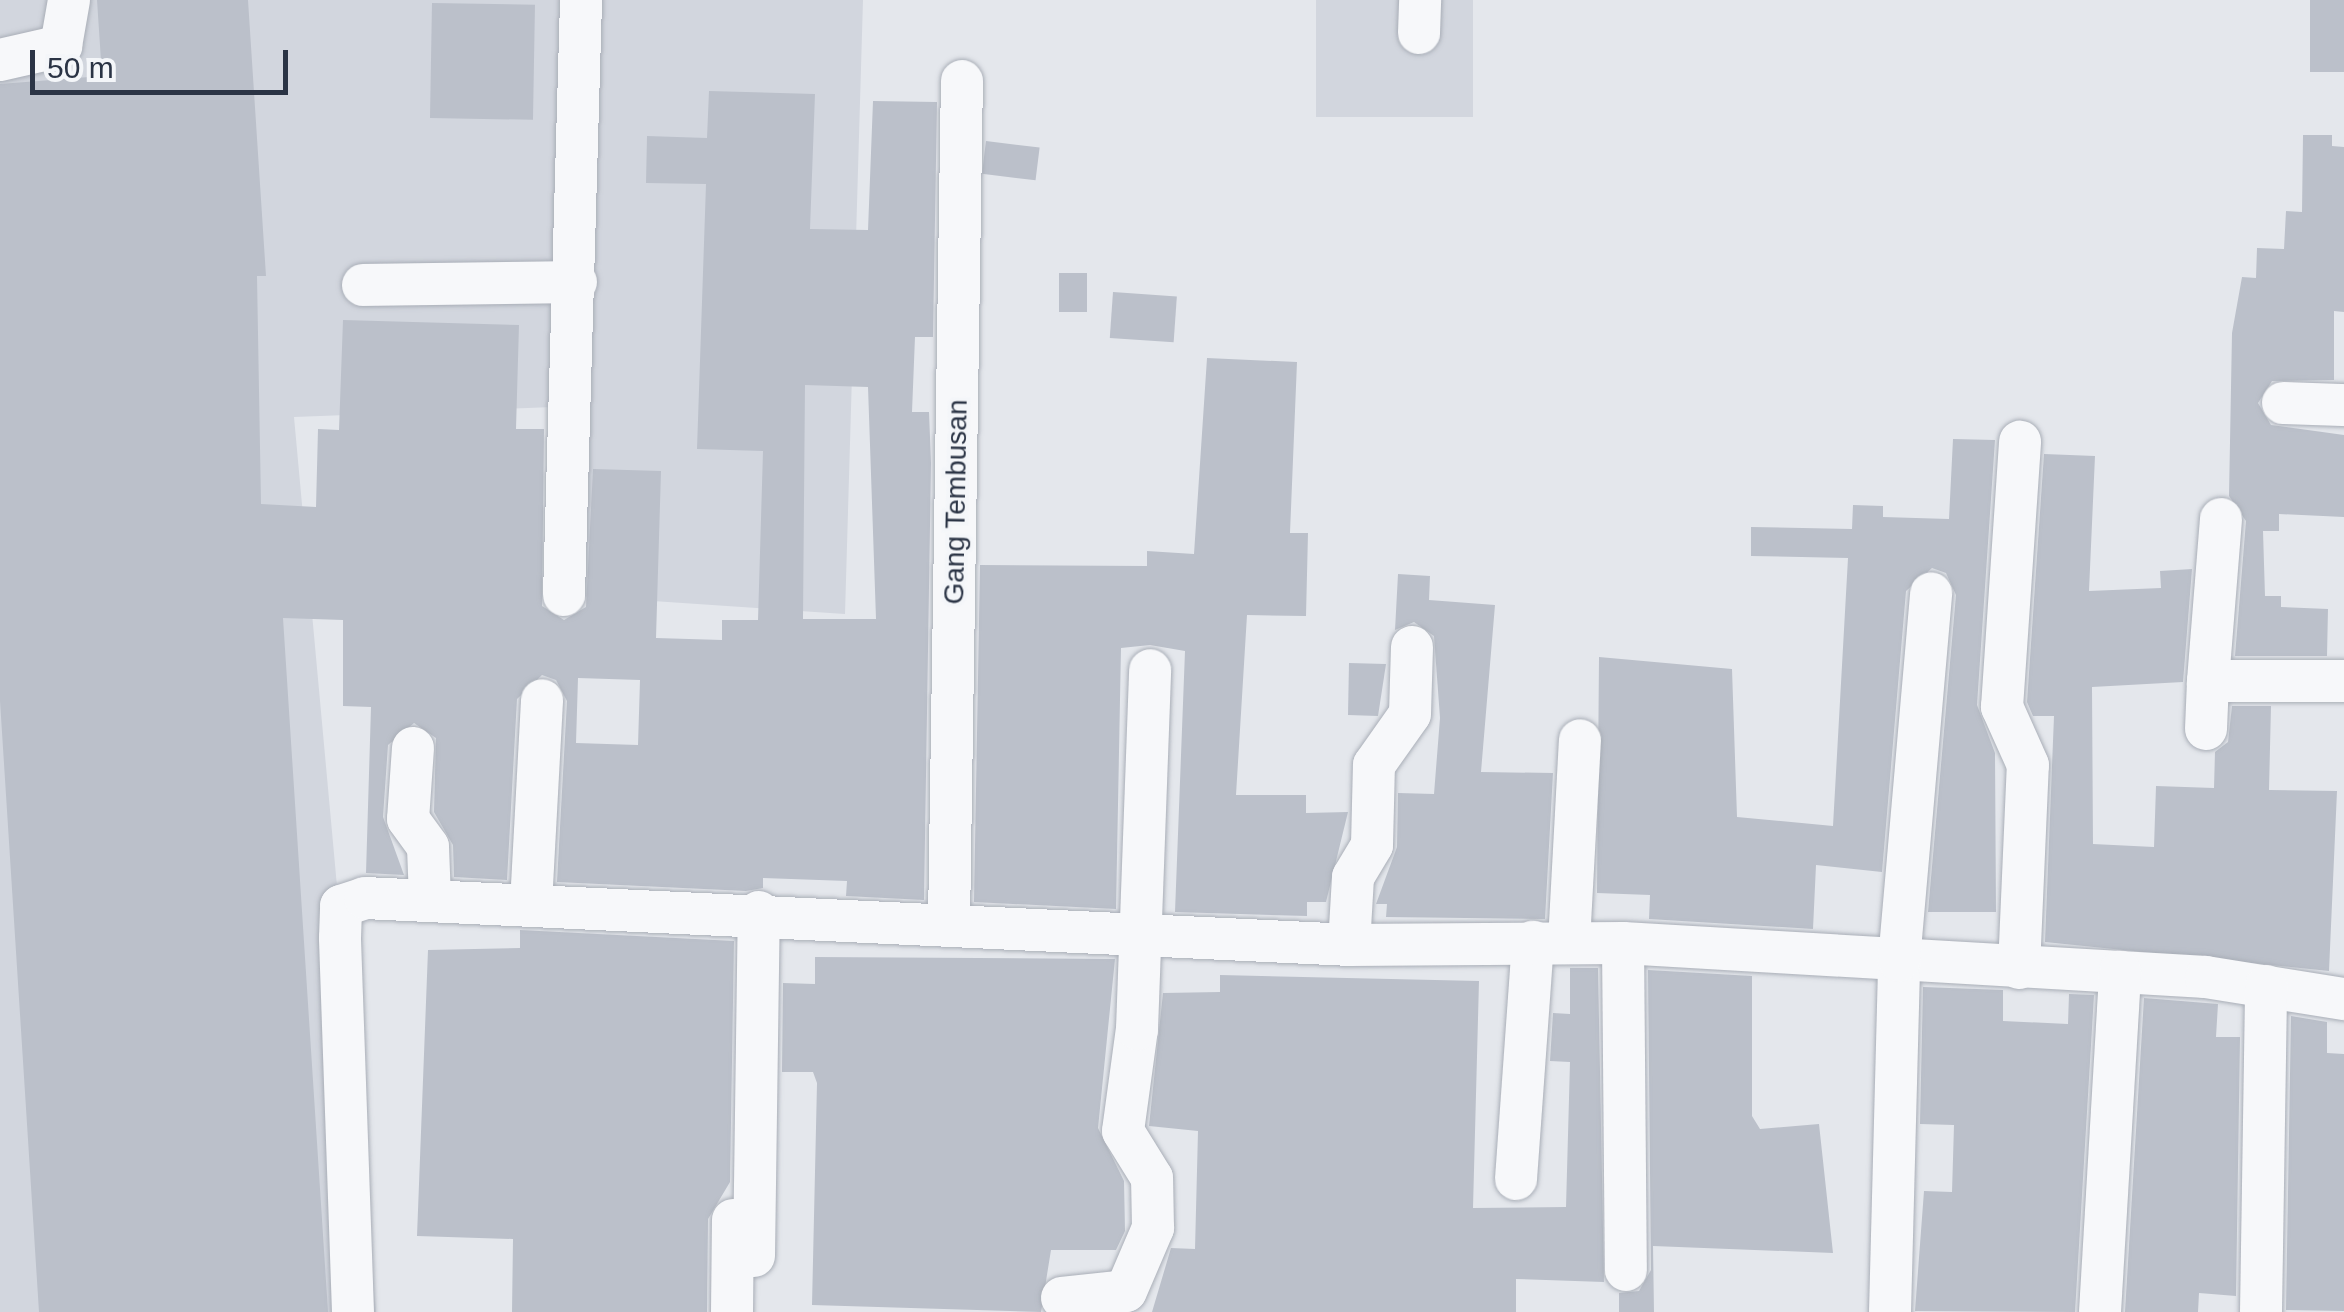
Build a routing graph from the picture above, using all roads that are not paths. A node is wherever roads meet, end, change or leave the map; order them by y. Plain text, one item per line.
1 (69, 0) edge
2 (581, 0) edge
3 (0, 60) edge
4 (962, 82) dead end
5 (576, 282) junction
6 (363, 284) dead end
7 (2284, 402) dead end
8 (2344, 405) edge
9 (2020, 442) dead end
10 (2221, 520) dead end
11 (1931, 593) dead end
12 (564, 595) dead end
13 (1412, 646) dead end
14 (1150, 670) dead end
15 (2208, 680) junction
16 (2344, 680) edge
17 (542, 700) dead end
18 (2206, 730) dead end
19 (1580, 740) dead end
20 (413, 748) dead end
21 (430, 900) junction
22 (531, 904) junction
23 (759, 912) junction
24 (949, 923) junction
25 (1136, 933) junction
26 (1551, 942) junction
27 (1623, 943) junction
28 (1349, 945) junction
29 (1899, 961) junction
30 (2019, 968) junction
31 (2120, 972) junction
32 (2266, 986) junction
33 (2344, 999) edge
34 (1516, 1179) dead end
35 (734, 1199) dead end
36 (754, 1256) dead end
37 (1626, 1270) dead end
38 (1062, 1298) dead end
39 (352, 1312) edge
40 (732, 1312) edge
41 (1890, 1312) edge
42 (2100, 1312) edge
43 (2260, 1312) edge

1 - 3 street
2 - 5 street
4 - 24 street, Gang Tembusan
5 - 6 street
5 - 12 street
7 - 8 street
9 - 30 street
10 - 15 street
11 - 29 street
13 - 28 street
14 - 25 street
15 - 16 street
15 - 18 street
17 - 22 street
19 - 26 street
20 - 21 street
21 - 22 street
21 - 39 street
22 - 23 street
23 - 24 street
23 - 36 street
24 - 25 street
25 - 28 street
25 - 38 street
26 - 27 street
26 - 28 street
26 - 34 street
27 - 29 street
27 - 37 street
29 - 30 street
29 - 41 street
30 - 31 street
31 - 32 street
31 - 42 street
32 - 33 street
32 - 43 street
35 - 40 street

